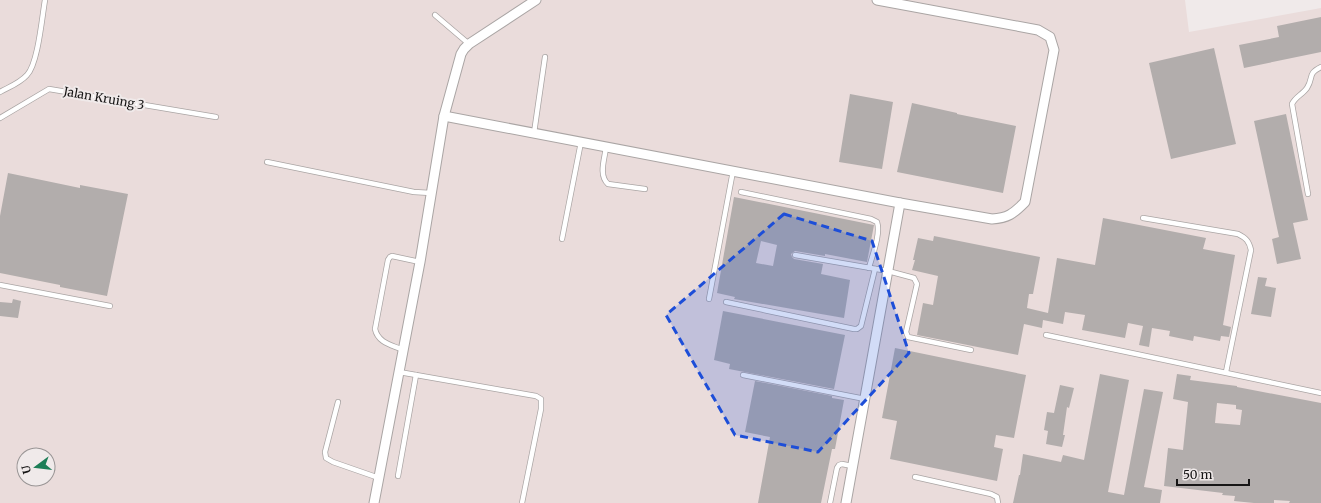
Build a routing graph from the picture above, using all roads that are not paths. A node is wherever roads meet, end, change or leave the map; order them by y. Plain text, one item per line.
1 (46, 0) edge
2 (536, 0) edge
3 (877, 0) edge
4 (435, 15) dead end
5 (469, 44) junction
6 (545, 57) dead end
7 (1321, 67) edge
8 (0, 92) edge
9 (444, 116) junction
10 (216, 117) dead end
11 (0, 118) edge
12 (534, 133) junction
13 (581, 142) junction
14 (606, 147) junction
15 (267, 162) dead end
16 (733, 171) junction
17 (646, 189) dead end
18 (741, 192) dead end
19 (431, 193) junction
20 (1308, 194) dead end
21 (900, 203) junction
22 (1143, 218) dead end
23 (562, 239) dead end
24 (795, 255) dead end
25 (420, 262) junction
26 (872, 268) junction
27 (888, 271) junction
28 (0, 285) edge
29 (709, 299) dead end
30 (726, 302) dead end
31 (110, 306) dead end
32 (1046, 335) dead end
33 (403, 350) junction
34 (971, 350) dead end
35 (399, 372) junction
36 (1226, 372) junction
37 (416, 375) junction
38 (743, 375) dead end
39 (1321, 393) edge
40 (865, 399) junction
41 (338, 402) dead end
42 (852, 466) junction
43 (398, 476) dead end
44 (915, 477) dead end
45 (379, 478) junction
46 (374, 503) edge
47 (522, 503) edge
48 (830, 503) edge
49 (846, 503) edge
50 (998, 503) edge

1 - 8 lane
2 - 5 street
3 - 21 street
4 - 5 lane
5 - 9 street
6 - 12 lane
7 - 20 lane
9 - 12 street
9 - 19 street
10 - 11 lane, Jalan Kruing 3
12 - 13 street
13 - 14 street
13 - 23 lane
14 - 16 street
14 - 17 lane
15 - 19 lane
16 - 21 street
16 - 29 lane
18 - 26 lane
19 - 25 street
21 - 27 street
22 - 36 lane
24 - 26 lane
25 - 33 street
25 - 33 lane
26 - 27 lane
26 - 30 lane
27 - 34 lane
27 - 40 street
28 - 31 lane
32 - 36 lane
33 - 35 street
35 - 37 lane
35 - 45 street
36 - 39 lane
37 - 43 lane
37 - 47 lane
38 - 40 lane
40 - 42 street
41 - 45 lane
42 - 48 lane
42 - 49 street
44 - 50 lane
45 - 46 street

